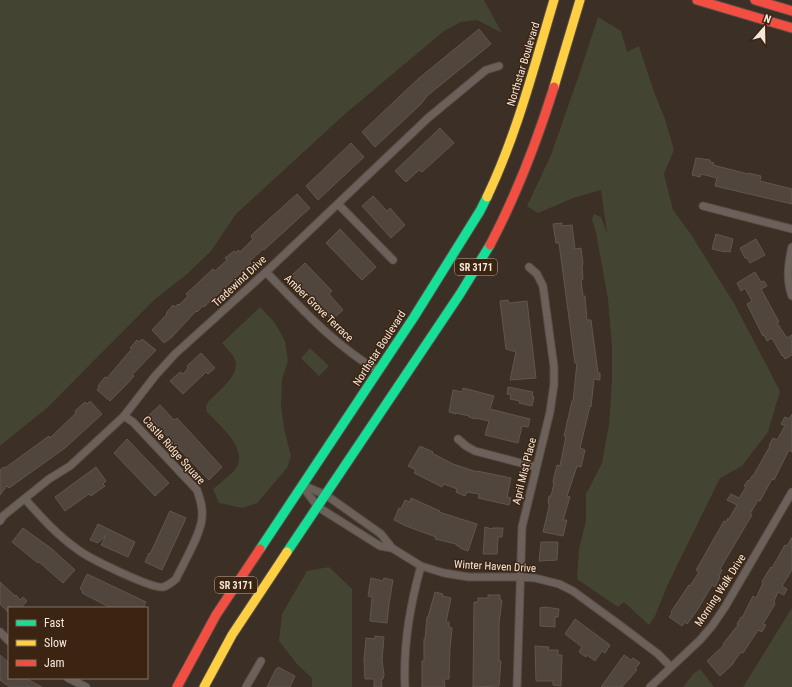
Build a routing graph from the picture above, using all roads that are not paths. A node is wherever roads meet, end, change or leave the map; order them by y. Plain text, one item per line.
1 (554, 0) edge
2 (580, 0) edge
3 (697, 0) edge
4 (755, 0) edge
5 (792, 11) edge
6 (792, 28) edge
7 (499, 66) dead end
8 (338, 204) junction
9 (703, 206) dead end
10 (792, 230) edge
11 (792, 247) edge
12 (393, 260) dead end
13 (529, 267) dead end
14 (266, 272) junction
15 (792, 296) edge
16 (378, 371) junction
17 (124, 416) junction
18 (458, 439) dead end
19 (536, 467) junction
20 (302, 485) junction
21 (792, 492) edge
22 (326, 495) junction
23 (25, 499) junction
24 (318, 507) junction
25 (0, 521) edge
26 (392, 548) junction
27 (421, 566) junction
28 (520, 577) junction
29 (0, 632) edge
30 (8, 640) edge
31 (261, 661) dead end
32 (670, 666) junction
33 (70, 679) edge
34 (86, 687) edge
35 (177, 687) edge
36 (204, 687) edge
37 (246, 687) edge
38 (405, 687) edge
39 (517, 687) edge
40 (650, 687) edge

1 - 16 main road, Northstar Boulevard / SR 3171
2 - 22 main road, SR 3171
3 - 6 main road
4 - 5 main road
7 - 8 street, Tradewind Drive
8 - 12 street
8 - 14 street, Tradewind Drive
9 - 10 street
11 - 15 street
13 - 19 street, April Mist Place
14 - 16 street, Amber Grove Terrace
14 - 17 street, Tradewind Drive
16 - 20 main road, Northstar Boulevard / SR 3171
17 - 23 street, Tradewind Drive
17 - 23 street, Castle Ridge Square
18 - 19 street
19 - 28 street, April Mist Place
20 - 22 street, Winter Haven Drive
20 - 24 street, Winter Haven Drive
20 - 35 main road, Northstar Boulevard / SR 3171
21 - 32 street, Morning Walk Drive
22 - 24 main road, SR 3171
22 - 26 street, Winter Haven Drive
23 - 25 street, Tradewind Drive
24 - 26 street, Winter Haven Drive
24 - 36 main road, SR 3171
26 - 27 street, Winter Haven Drive
27 - 28 street, Winter Haven Drive
27 - 38 street
28 - 32 street, Winter Haven Drive
28 - 39 street, April Mist Place
29 - 30 street
31 - 37 street
32 - 40 street, Morning Walk Drive
33 - 34 street

